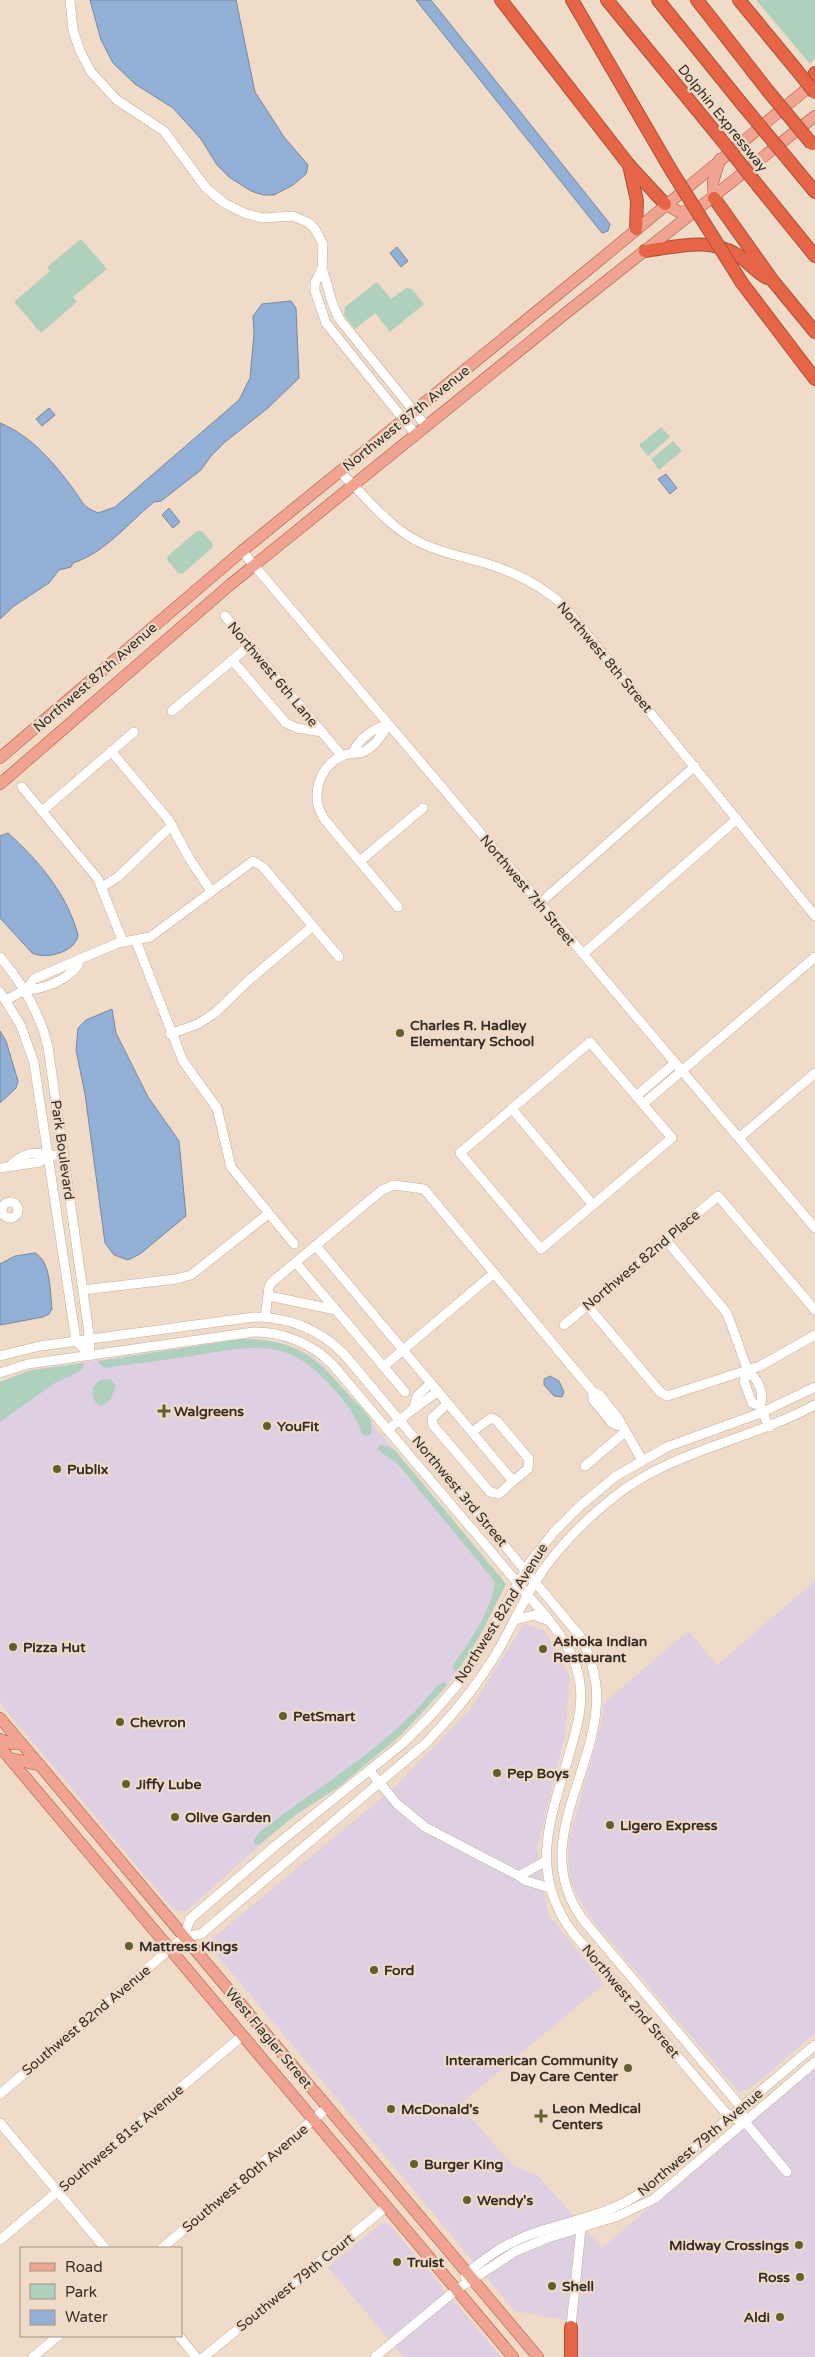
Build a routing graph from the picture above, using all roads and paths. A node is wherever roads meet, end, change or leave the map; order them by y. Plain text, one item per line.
1 (70, 0) edge
2 (501, 0) edge
3 (572, 0) edge
4 (607, 0) edge
5 (658, 0) edge
6 (696, 0) edge
7 (739, 0) edge
8 (814, 83) edge
9 (815, 116) edge
10 (813, 146) edge
11 (720, 159) junction
12 (629, 165) junction
13 (815, 192) edge
14 (714, 198) junction
15 (665, 204) junction
16 (700, 209) junction
17 (636, 230) junction
18 (645, 251) junction
19 (815, 256) edge
20 (322, 269) junction
21 (773, 281) junction
22 (815, 332) edge
23 (815, 379) edge
24 (414, 412) junction
25 (404, 420) junction
26 (426, 426) junction
27 (416, 435) junction
28 (340, 472) junction
29 (354, 485) junction
30 (242, 551) junction
31 (255, 566) junction
32 (225, 616) dead end
33 (249, 646) junction
34 (232, 660) junction
35 (172, 711) dead end
36 (388, 724) junction
37 (134, 732) dead end
38 (322, 732) junction
39 (112, 751) junction
40 (3, 756) edge
41 (342, 756) junction
42 (695, 766) junction
43 (18, 769) junction
44 (0, 784) edge
45 (22, 787) dead end
46 (423, 808) dead end
47 (42, 811) junction
48 (737, 818) junction
49 (172, 825) junction
50 (360, 861) junction
51 (102, 888) junction
52 (211, 891) junction
53 (540, 903) junction
54 (398, 907) dead end
55 (815, 916) edge
56 (313, 926) junction
57 (136, 941) junction
58 (123, 942) junction
59 (583, 954) junction
60 (339, 957) dead end
61 (815, 957) edge
62 (0, 958) edge
63 (25, 990) junction
64 (0, 992) edge
65 (6, 1000) junction
66 (170, 1034) junction
67 (675, 1063) junction
68 (682, 1071) junction
69 (815, 1073) edge
70 (636, 1096) junction
71 (643, 1104) junction
72 (512, 1109) junction
73 (739, 1138) junction
74 (64, 1154) junction
75 (48, 1156) junction
76 (0, 1168) edge
77 (593, 1205) junction
78 (268, 1214) junction
79 (815, 1228) edge
80 (665, 1239) junction
81 (294, 1244) dead end
82 (316, 1246) junction
83 (296, 1263) junction
84 (494, 1273) junction
85 (83, 1290) junction
86 (269, 1296) junction
87 (587, 1305) junction
88 (336, 1310) junction
89 (815, 1310) edge
90 (265, 1317) junction
91 (564, 1325) dead end
92 (815, 1335) edge
93 (90, 1339) junction
94 (76, 1341) junction
95 (404, 1350) junction
96 (90, 1355) junction
97 (0, 1356) edge
98 (384, 1366) junction
99 (748, 1371) junction
100 (0, 1373) edge
101 (431, 1383) junction
102 (815, 1387) edge
103 (438, 1391) junction
104 (405, 1392) dead end
105 (448, 1403) junction
106 (815, 1405) edge
107 (414, 1407) junction
108 (762, 1409) junction
109 (400, 1420) junction
110 (769, 1427) junction
111 (623, 1429) junction
112 (388, 1430) junction
113 (472, 1432) junction
114 (642, 1460) junction
115 (585, 1466) dead end
116 (513, 1481) junction
117 (526, 1569) junction
118 (536, 1581) junction
119 (517, 1583) junction
120 (528, 1595) junction
121 (515, 1620) junction
122 (549, 1620) junction
123 (0, 1718) edge
124 (0, 1739) edge
125 (22, 1744) junction
126 (0, 1747) edge
127 (10, 1759) junction
128 (40, 1765) junction
129 (370, 1771) junction
130 (380, 1783) junction
131 (546, 1861) junction
132 (519, 1876) junction
133 (565, 1884) joint
134 (550, 1888) junction
135 (184, 1937) junction
136 (170, 1949) junction
137 (242, 2036) junction
138 (815, 2044) edge
139 (815, 2062) edge
140 (1, 2091) edge
141 (327, 2108) junction
142 (741, 2108) junction
143 (730, 2117) junction
144 (314, 2120) junction
145 (745, 2122) junction
146 (0, 2123) edge
147 (787, 2172) dead end
148 (58, 2192) junction
149 (386, 2207) junction
150 (561, 2223) junction
151 (581, 2228) junction
152 (567, 2232) junction
153 (0, 2240) edge
154 (104, 2247) edge
155 (163, 2247) edge
156 (470, 2277) junction
157 (456, 2290) junction
158 (571, 2327) joint
159 (57, 2337) edge
160 (180, 2337) edge
161 (32, 2357) edge
162 (196, 2357) edge
163 (204, 2357) edge
164 (375, 2357) edge
165 (513, 2357) edge
166 (538, 2357) edge
167 (571, 2357) edge

1 - 20 street
2 - 12 highway
3 - 23 highway, bridge
4 - 19 highway, Dolphin Expressway, bridge
5 - 13 highway, Dolphin Expressway, bridge
6 - 10 highway, bridge
7 - 8 highway, bridge
8 - 11 main road, Northwest 87th Avenue
9 - 14 main road, Northwest 87th Avenue
11 - 14 main road
11 - 15 main road, Northwest 87th Avenue
12 - 15 highway
12 - 17 highway
14 - 16 main road, Northwest 87th Avenue
14 - 21 highway
15 - 16 main road
15 - 17 main road, Northwest 87th Avenue
16 - 18 main road, Northwest 87th Avenue
17 - 24 main road, Northwest 87th Avenue
18 - 21 highway
18 - 26 main road, Northwest 87th Avenue
20 - 24 street
20 - 25 street
21 - 22 highway
24 - 25 main road, Northwest 87th Avenue
24 - 26 street
25 - 27 street
25 - 28 main road, Northwest 87th Avenue
26 - 27 main road, Northwest 87th Avenue
27 - 29 main road, Northwest 87th Avenue
28 - 29 street, Northwest 8th Street
28 - 30 main road, Northwest 87th Avenue
29 - 31 main road, Northwest 87th Avenue
29 - 42 street, Northwest 8th Street
30 - 31 street, Northwest 7th Street
30 - 40 main road, Northwest 87th Avenue
31 - 36 street, Northwest 7th Street
31 - 43 main road, Northwest 87th Avenue
32 - 33 street, Northwest 6th Lane
33 - 34 street
33 - 38 street, Northwest 6th Lane
34 - 35 street
34 - 38 street, Northwest 6th Lane
36 - 41 street
36 - 53 street, Northwest 7th Street
37 - 39 street
38 - 41 street, Northwest 6th Lane
39 - 47 street
39 - 49 street
40 - 43 main road
41 - 50 street
42 - 48 street, Northwest 8th Street
42 - 53 street
43 - 44 main road, Northwest 87th Avenue
45 - 47 street
46 - 50 street
47 - 51 street
48 - 55 street, Northwest 8th Street
48 - 59 street
49 - 51 street
49 - 52 street
50 - 54 street
51 - 58 street
52 - 56 street
52 - 57 street
53 - 59 street, Northwest 7th Street
56 - 60 street
56 - 66 street
57 - 58 street
57 - 66 street
58 - 63 street
59 - 67 street, Northwest 7th Street
61 - 68 street
62 - 63 street, Park Boulevard
63 - 65 street
63 - 74 street, Park Boulevard
64 - 65 street, Park Boulevard
65 - 75 street, Park Boulevard
66 - 78 street
67 - 68 street, Northwest 7th Street
67 - 70 street
68 - 71 street
68 - 73 street, Northwest 7th Street
69 - 73 street
70 - 71 street
70 - 72 street
71 - 77 street
72 - 77 street
72 - 77 street
73 - 79 street, Northwest 7th Street
74 - 75 street
74 - 85 street, Park Boulevard
75 - 76 street
75 - 94 street, Park Boulevard
78 - 81 street
78 - 85 street
80 - 87 street, Northwest 82nd Place
80 - 89 street, Northwest 82nd Place
80 - 99 street
82 - 83 street
82 - 84 street
82 - 95 street
83 - 86 street
83 - 88 street
84 - 95 street
84 - 111 street
85 - 93 street, Park Boulevard
86 - 88 street
86 - 90 street
87 - 91 street, Northwest 82nd Place
87 - 99 street
88 - 98 street
90 - 93 street, Northwest 3rd Street
90 - 109 street, Northwest 3rd Street
92 - 99 street
93 - 94 street, Northwest 3rd Street
93 - 96 street, Park Boulevard
94 - 96 street
94 - 97 street, Northwest 3rd Street
95 - 98 street
95 - 101 street
96 - 100 street
96 - 112 street, Northwest 3rd Street
98 - 104 street
99 - 108 street
101 - 103 street
101 - 107 street
102 - 108 street, Northwest 82nd Avenue
103 - 105 street
103 - 107 street
105 - 113 street
105 - 116 street
106 - 110 street, Northwest 82nd Avenue
107 - 109 street
108 - 110 street
108 - 114 street, Northwest 82nd Avenue
109 - 112 street
109 - 117 street, Northwest 3rd Street
110 - 118 street, Northwest 82nd Avenue
111 - 114 street
111 - 115 street
112 - 119 street, Northwest 3rd Street
113 - 116 street
113 - 116 street
114 - 117 street, Northwest 82nd Avenue
117 - 118 street, Northwest 3rd Street
117 - 119 street, Northwest 82nd Avenue
118 - 120 street, Northwest 82nd Avenue
118 - 133 street, Northwest 3rd Street
119 - 120 street, Northwest 3rd Street
119 - 129 street, Northwest 82nd Avenue
120 - 121 street, Northwest 82nd Avenue
120 - 122 street, Northwest 3rd Street
121 - 122 street
121 - 130 street, Northwest 82nd Avenue
122 - 131 street, Northwest 3rd Street
123 - 125 main road, West Flagler Street
124 - 125 main road
125 - 128 main road, West Flagler Street
126 - 127 main road, West Flagler Street
127 - 128 main road
127 - 136 main road, West Flagler Street
128 - 135 main road, West Flagler Street
129 - 130 street
129 - 135 street, Northwest 82nd Avenue
130 - 132 street
130 - 135 street, Northwest 82nd Avenue
131 - 132 street
131 - 134 street, Northwest 2nd Street
132 - 134 street
133 - 142 street, Northwest 2nd Street
134 - 143 street, Northwest 2nd Street
135 - 136 street, Northwest 82nd Avenue
135 - 141 main road, West Flagler Street
136 - 137 main road, West Flagler Street
136 - 140 street, Southwest 82nd Avenue
137 - 144 main road, West Flagler Street
137 - 148 street, Southwest 81st Avenue
138 - 142 street, Northwest 79th Avenue
139 - 145 street, Northwest 79th Avenue
141 - 144 street, Southwest 80th Avenue
141 - 156 main road, West Flagler Street
142 - 143 street, Northwest 79th Avenue
142 - 145 street, Northwest 2nd Street
143 - 145 street
143 - 150 street, Northwest 79th Avenue
144 - 149 main road, West Flagler Street
144 - 155 street, Southwest 80th Avenue
145 - 147 street, Northwest 2nd Street
145 - 151 street, Northwest 79th Avenue
146 - 148 street
148 - 153 street, Southwest 81st Avenue
148 - 154 street
149 - 157 main road, West Flagler Street
149 - 163 street, Southwest 79th Court
150 - 152 street
150 - 156 street, Northwest 79th Avenue
151 - 152 street, Northwest 79th Avenue
151 - 158 street
152 - 156 street, Northwest 79th Avenue
156 - 157 street, Northwest 79th Avenue
156 - 166 main road, West Flagler Street
157 - 164 street, Northwest 79th Avenue
157 - 165 main road, West Flagler Street
158 - 167 highway
159 - 161 street
160 - 162 street

